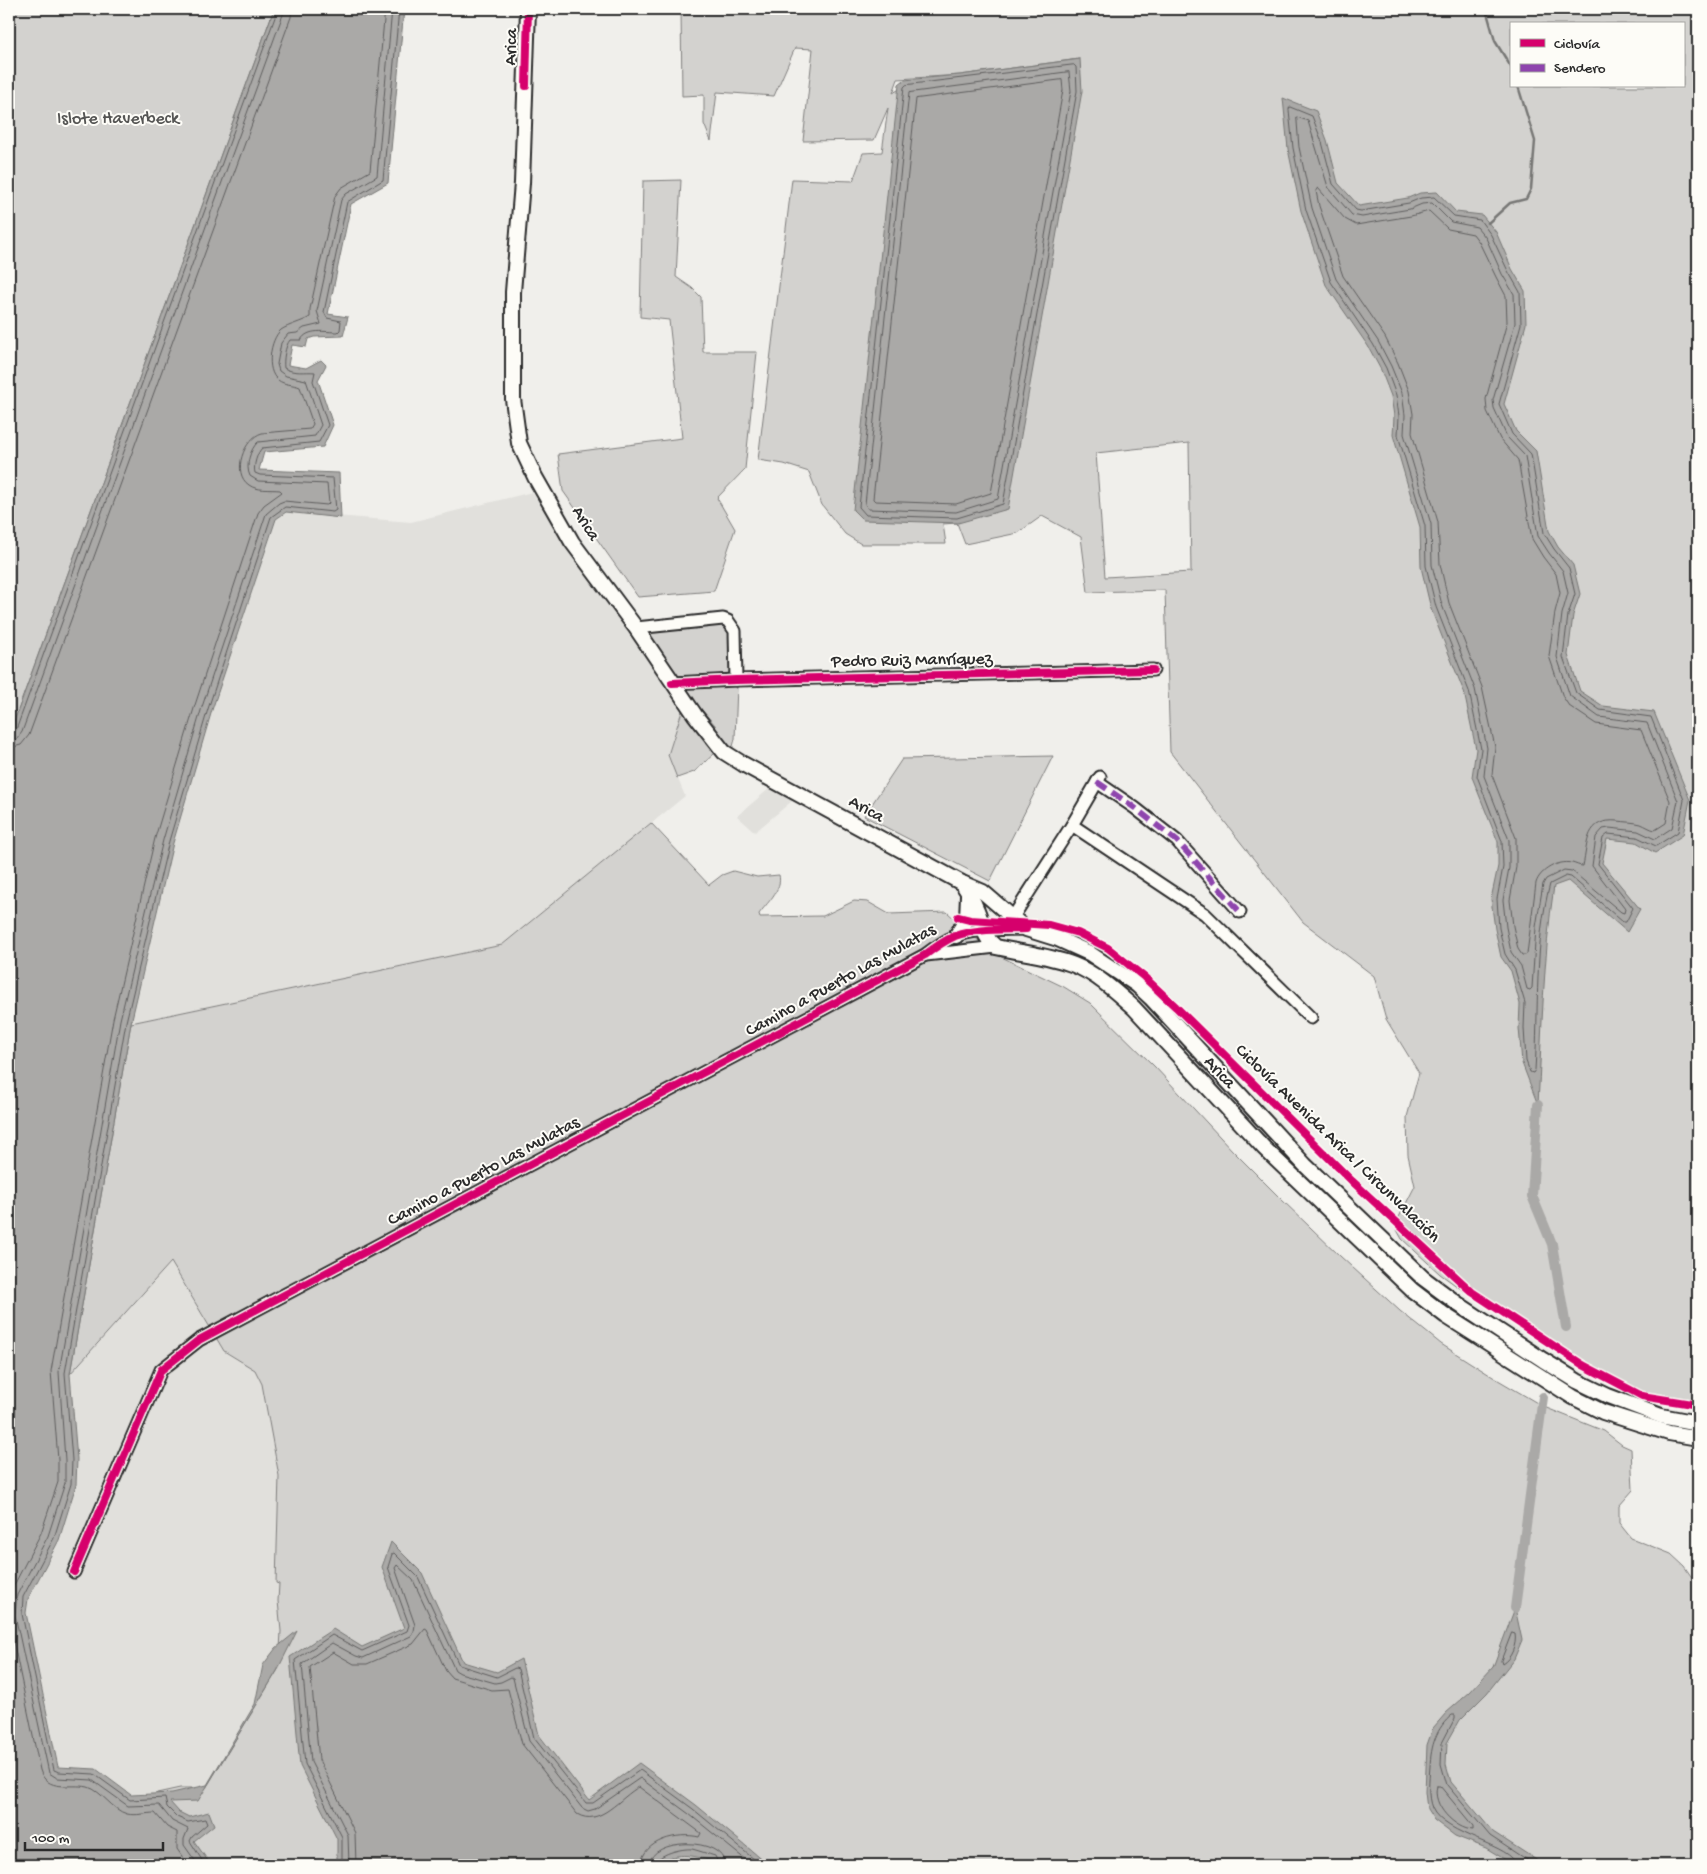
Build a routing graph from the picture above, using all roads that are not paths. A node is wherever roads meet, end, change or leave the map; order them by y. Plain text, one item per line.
1 (528, 9) edge
2 (636, 628) junction
3 (1152, 670) dead end
4 (736, 680) junction
5 (672, 683) junction
6 (1072, 825) junction
7 (965, 887) junction
8 (1240, 912) dead end
9 (1013, 917) junction
10 (1026, 929) junction
11 (983, 930) junction
12 (956, 936) junction
13 (996, 947) junction
14 (925, 955) junction
15 (1311, 1018) dead end
16 (1698, 1422) edge
17 (1698, 1438) edge
18 (74, 1572) dead end

1 - 2 main road, Arica
2 - 4 street
2 - 5 main road, Arica
3 - 4 street, Pedro Ruiz Manríquez
4 - 5 street, Pedro Ruiz Manríquez
5 - 7 main road, Arica
6 - 8 street
6 - 9 street
6 - 15 street
7 - 9 main road, Arica
7 - 11 main road
7 - 12 main road
9 - 10 main road, Arica
10 - 11 street, Camino a Puerto Las Mulatas
10 - 16 main road, Arica
11 - 12 street, Camino a Puerto Las Mulatas
11 - 13 main road
12 - 14 street, Camino a Puerto Las Mulatas
13 - 14 street, Camino a Puerto Las Mulatas
13 - 17 main road, Arica
14 - 18 street, Camino a Puerto Las Mulatas

